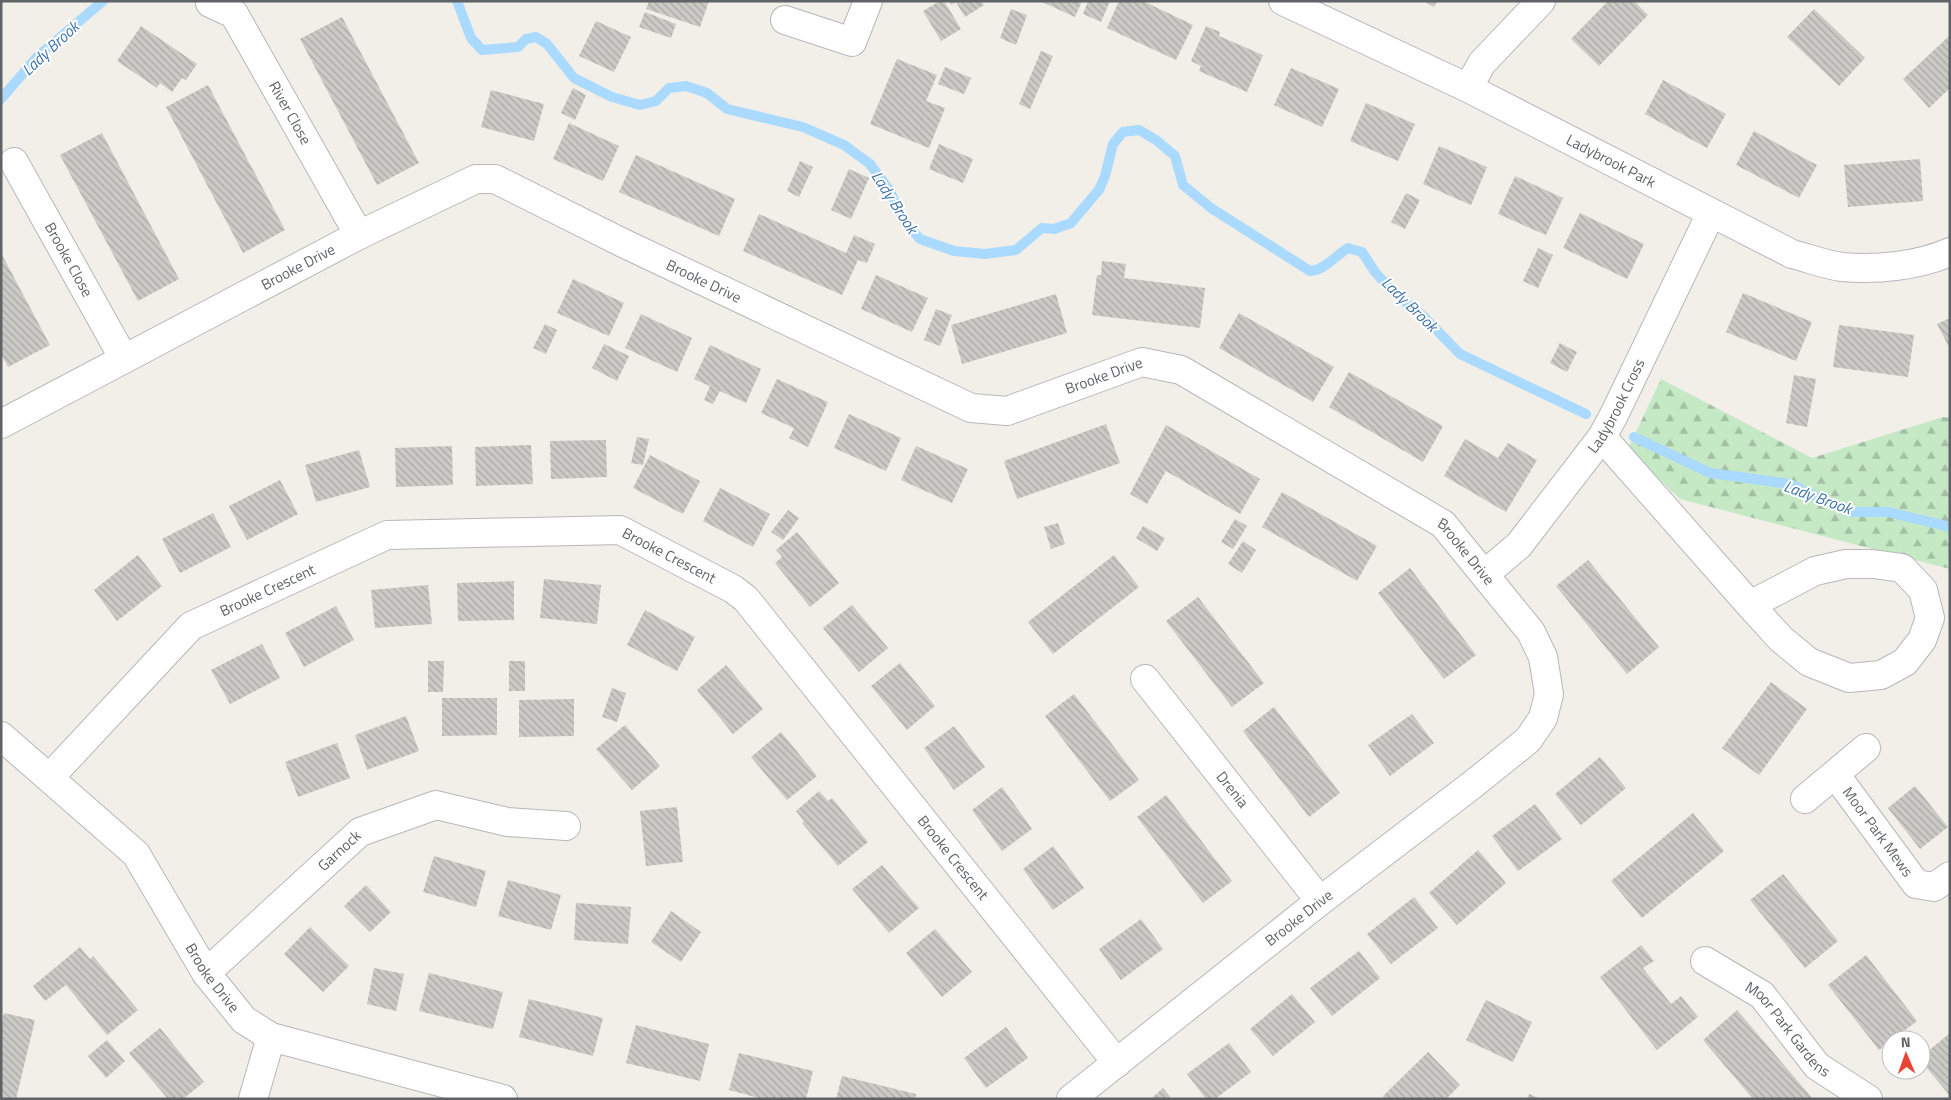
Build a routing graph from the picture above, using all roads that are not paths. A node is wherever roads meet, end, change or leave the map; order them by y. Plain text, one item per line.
1 (868, 1) edge
2 (1283, 1) edge
3 (1542, 1) edge
4 (210, 3) dead end
5 (785, 20) dead end
6 (1468, 88) junction
7 (14, 162) dead end
8 (1711, 213) junction
9 (359, 235) junction
10 (1950, 252) edge
11 (124, 359) junction
12 (1, 424) edge
13 (1602, 437) junction
14 (1486, 574) junction
15 (1750, 605) junction
16 (1145, 679) dead end
17 (1, 736) edge
18 (1866, 748) dead end
19 (1835, 774) junction
20 (50, 777) junction
21 (1805, 799) dead end
22 (566, 826) dead end
23 (1950, 876) edge
24 (1320, 901) junction
25 (1705, 961) dead end
26 (206, 973) junction
27 (271, 1037) junction
28 (1117, 1063) junction
29 (458, 1093) edge
30 (254, 1099) edge
31 (503, 1099) edge
32 (1071, 1099) edge
33 (1868, 1099) edge

1 - 5 street
2 - 6 street, Ladybrook Park
3 - 6 street
4 - 9 street, River Close
6 - 8 street, Ladybrook Park
7 - 11 street, Brooke Close
8 - 10 street, Ladybrook Park
8 - 13 street, Ladybrook Cross
9 - 11 street, Brooke Drive
9 - 14 street, Brooke Drive
11 - 12 street, Brooke Drive
13 - 14 street, Ladybrook Cross
13 - 15 street
14 - 24 street, Brooke Drive
15 - 15 street
16 - 24 street, Drenia
17 - 20 street, Brooke Drive
18 - 19 street, Moor Park Mews
19 - 21 street, Moor Park Mews
19 - 23 street, Moor Park Mews
20 - 26 street, Brooke Drive
20 - 28 street, Brooke Crescent
22 - 26 street, Garnock
24 - 28 street, Brooke Drive
25 - 33 street, Moor Park Gardens
26 - 27 street, Brooke Drive
27 - 29 street, Brooke Drive
27 - 30 street
28 - 32 street, Brooke Drive
29 - 31 street, Brooke Drive

